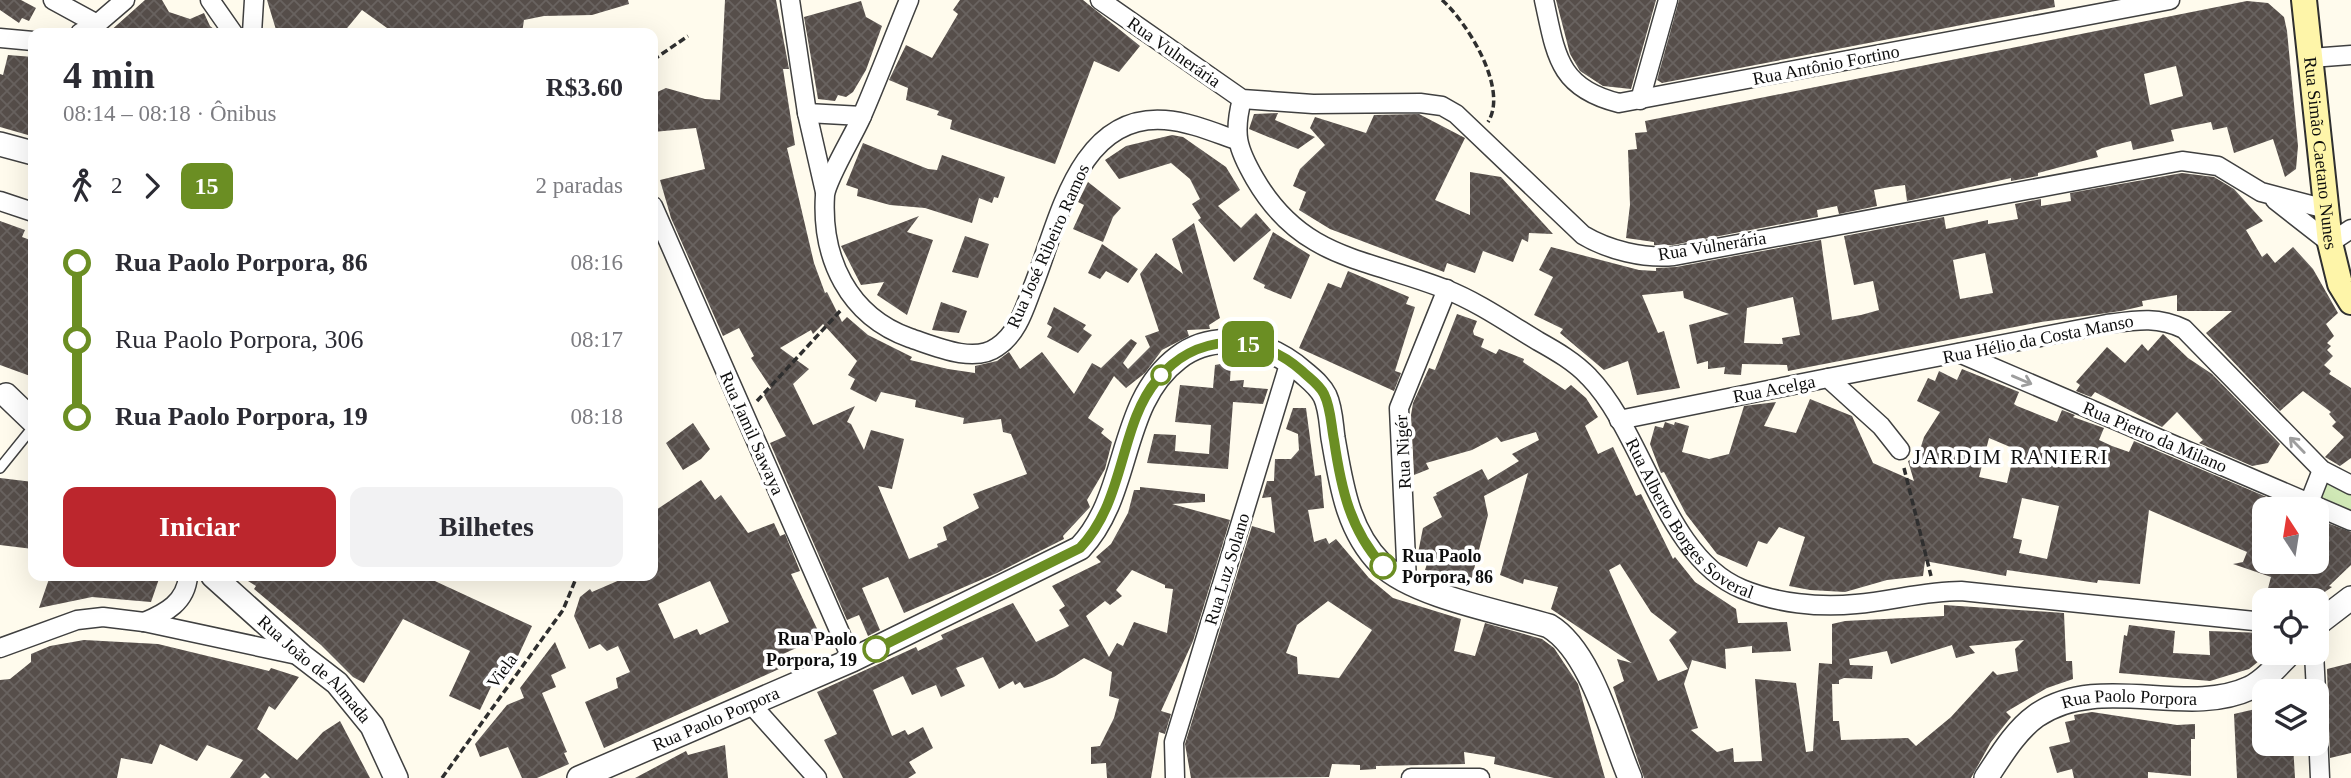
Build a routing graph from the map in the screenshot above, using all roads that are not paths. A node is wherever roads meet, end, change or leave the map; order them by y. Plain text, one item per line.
1 (53, 0) edge
2 (125, 0) edge
3 (210, 0) edge
4 (254, 0) edge
5 (790, 0) edge
6 (909, 0) edge
7 (1100, 0) edge
8 (1544, 0) edge
9 (1668, 0) edge
10 (2170, 0) edge
11 (2304, 0) edge
12 (97, 24) junction
13 (89, 28) edge
14 (230, 28) edge
15 (251, 28) edge
16 (0, 38) edge
17 (28, 41) edge
18 (2351, 55) edge
19 (2311, 58) junction
20 (1242, 99) junction
21 (1640, 100) junction
22 (807, 113) junction
23 (862, 117) junction
24 (1236, 140) junction
25 (0, 144) edge
26 (28, 152) edge
27 (825, 192) junction
28 (2270, 196) junction
29 (0, 201) edge
30 (2326, 209) junction
31 (28, 210) edge
32 (658, 217) edge
33 (2351, 229) edge
34 (2330, 243) junction
35 (1447, 289) junction
36 (2351, 302) edge
37 (1959, 353) junction
38 (1290, 361) junction
39 (1828, 378) junction
40 (3, 394) edge
41 (28, 402) edge
42 (28, 416) edge
43 (1619, 420) junction
44 (28, 433) edge
45 (1900, 450) road end
46 (0, 468) edge
47 (2322, 471) junction
48 (2351, 485) edge
49 (2295, 497) edge
50 (2311, 497) edge
51 (2329, 512) edge
52 (2351, 521) edge
53 (187, 581) edge
54 (219, 581) edge
55 (1407, 582) junction
56 (2351, 598) edge
57 (2329, 615) edge
58 (2252, 621) edge
59 (144, 622) junction
60 (0, 648) edge
61 (302, 656) junction
62 (852, 660) junction
63 (2277, 665) edge
64 (750, 703) junction
65 (2319, 756) edge
66 (396, 778) edge
67 (579, 778) edge
68 (817, 778) edge
69 (1175, 778) edge
70 (1410, 778) edge
71 (1480, 778) edge
72 (1630, 778) edge
73 (1986, 778) edge
74 (2320, 778) edge

1 - 12 street
2 - 12 street
3 - 14 street
4 - 15 street
5 - 22 street
6 - 23 street, Rua José Ribeiro Ramos
7 - 20 street, Rua Vulnerária
8 - 21 street, Rua Antônio Fortino
9 - 21 street
10 - 21 street, Rua Antônio Fortino
11 - 19 main road, Rua Simão Caetano Nunes
12 - 13 street
16 - 17 street
18 - 19 street
19 - 30 main road, Rua Simão Caetano Nunes
20 - 24 street
20 - 28 street, Rua Vulnerária
22 - 23 street
22 - 27 street
23 - 27 street, Rua José Ribeiro Ramos
24 - 27 street, Rua José Ribeiro Ramos
24 - 35 street, Rua Alberto Borges Soveral
25 - 26 street
28 - 30 street, Rua Vulnerária
28 - 34 street, Rua Vulnerária
29 - 31 street
30 - 34 main road, Rua Simão Caetano Nunes
32 - 62 street, Rua Jamil Sawaya
33 - 34 street
34 - 36 main road, Rua Simão Caetano Nunes
35 - 43 street, Rua Alberto Borges Soveral
35 - 55 street, Rua Nigér
37 - 39 street, Rua Hélio da Costa Manso
47 -> 37 street, Rua Hélio da Costa Manso
37 -> 49 street, Rua Pietro da Milano
38 - 55 street, Rua Paolo Porpora
38 - 62 street, Rua Paolo Porpora
38 - 69 street, Rua Luz Solano
39 - 43 street, Rua Acelga
39 - 45 street, Rua Acelga
40 - 41 street
40 - 42 street
43 - 58 street, Rua Alberto Borges Soveral
44 - 46 lane
47 - 48 street, Rua Hélio da Costa Manso
47 - 50 street
51 - 52 street, Rua Pietro da Milano
53 - 59 street
54 - 61 street, Rua João de Almada
55 - 72 street, Rua Paolo Porpora
56 - 57 street
59 - 60 street
59 - 61 street
61 - 66 street, Rua João de Almada
62 - 64 street, Rua Paolo Porpora
63 - 73 street, Rua Paolo Porpora
64 - 67 street, Rua Paolo Porpora
64 - 68 street
65 - 74 street
70 - 71 street

